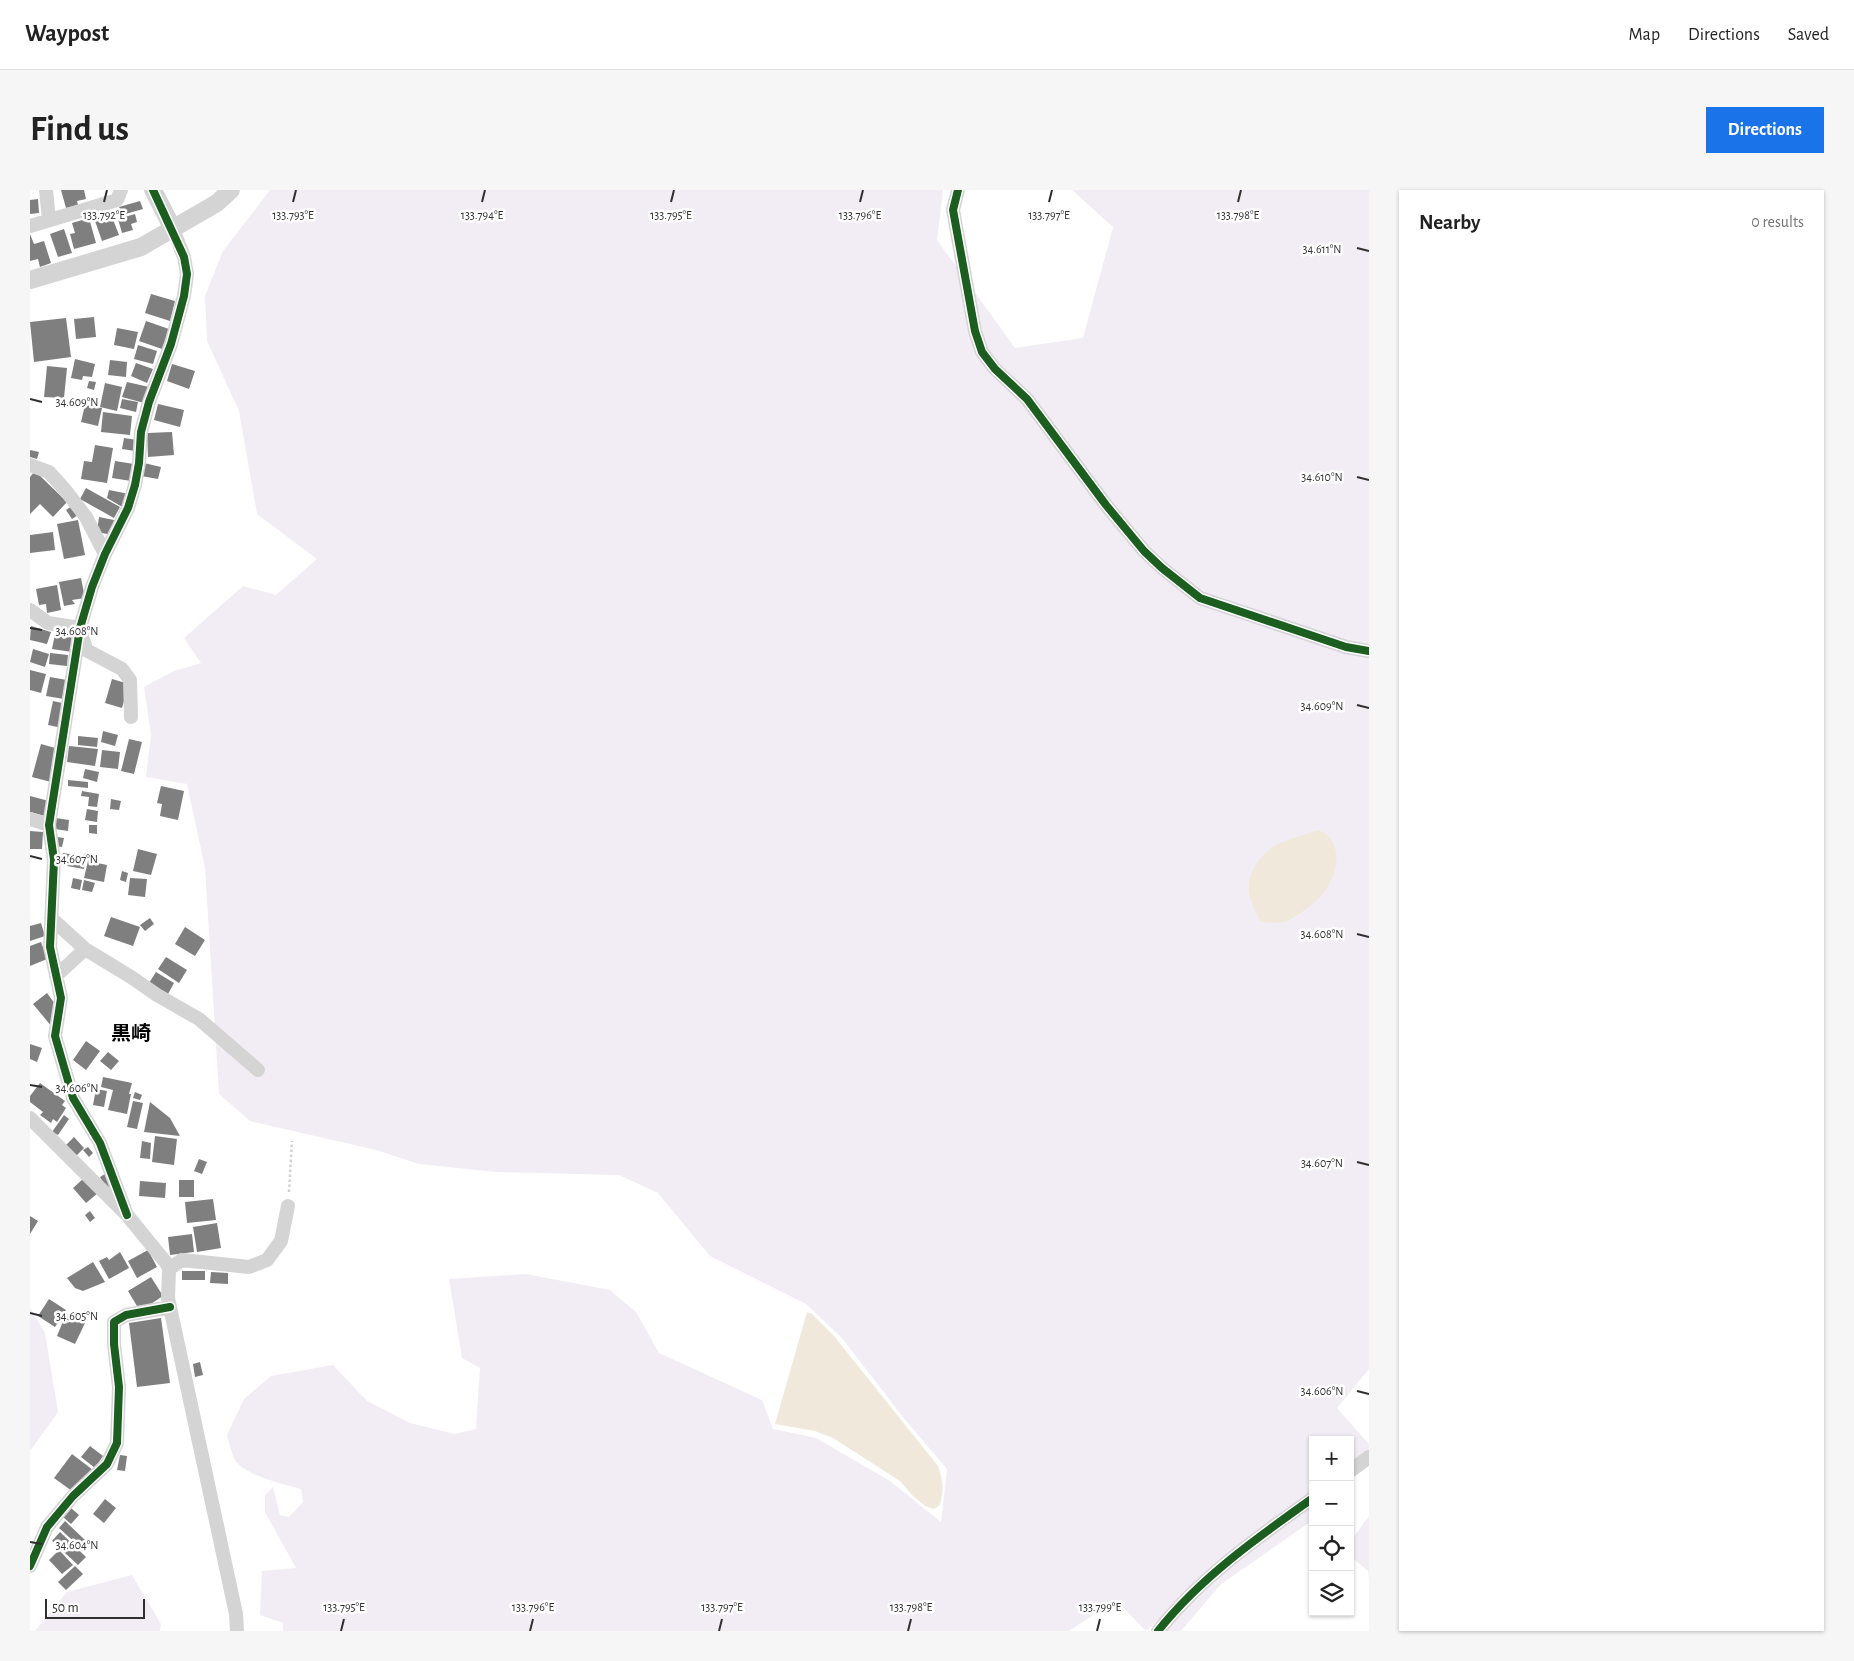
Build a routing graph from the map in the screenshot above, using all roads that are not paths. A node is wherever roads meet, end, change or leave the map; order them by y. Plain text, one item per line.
1 (46, 190) edge
2 (122, 190) edge
3 (153, 190) edge
4 (231, 190) edge
5 (958, 190) edge
6 (49, 220) junction
7 (30, 226) edge
8 (173, 229) junction
9 (30, 280) edge
10 (30, 464) edge
11 (105, 554) junction
12 (30, 610) edge
13 (80, 628) junction
14 (1369, 651) edge
15 (131, 717) dead end
16 (30, 819) edge
17 (49, 825) junction
18 (51, 918) junction
19 (85, 949) junction
20 (56, 976) junction
21 (258, 1070) dead end
22 (30, 1118) edge
23 (288, 1206) road end
24 (127, 1215) junction
25 (168, 1268) junction
26 (170, 1307) junction
27 (1369, 1457) edge
28 (1354, 1468) edge
29 (1309, 1501) edge
30 (30, 1566) edge
31 (237, 1631) edge
32 (1158, 1631) edge

1 - 6 street
2 - 6 street
3 - 8 street
4 - 8 street
5 - 14 street
6 - 7 street
8 - 9 street
8 - 11 street
10 - 11 street
11 - 13 street
12 - 13 street
13 - 15 street
13 - 17 street
16 - 17 street
17 - 18 street
18 - 19 street
18 - 20 street
19 - 20 street
19 - 21 street
20 - 24 street
22 - 24 street
23 - 25 street
24 - 25 street
25 - 26 street
26 - 30 street
26 - 31 street
27 - 28 street
29 - 32 street

